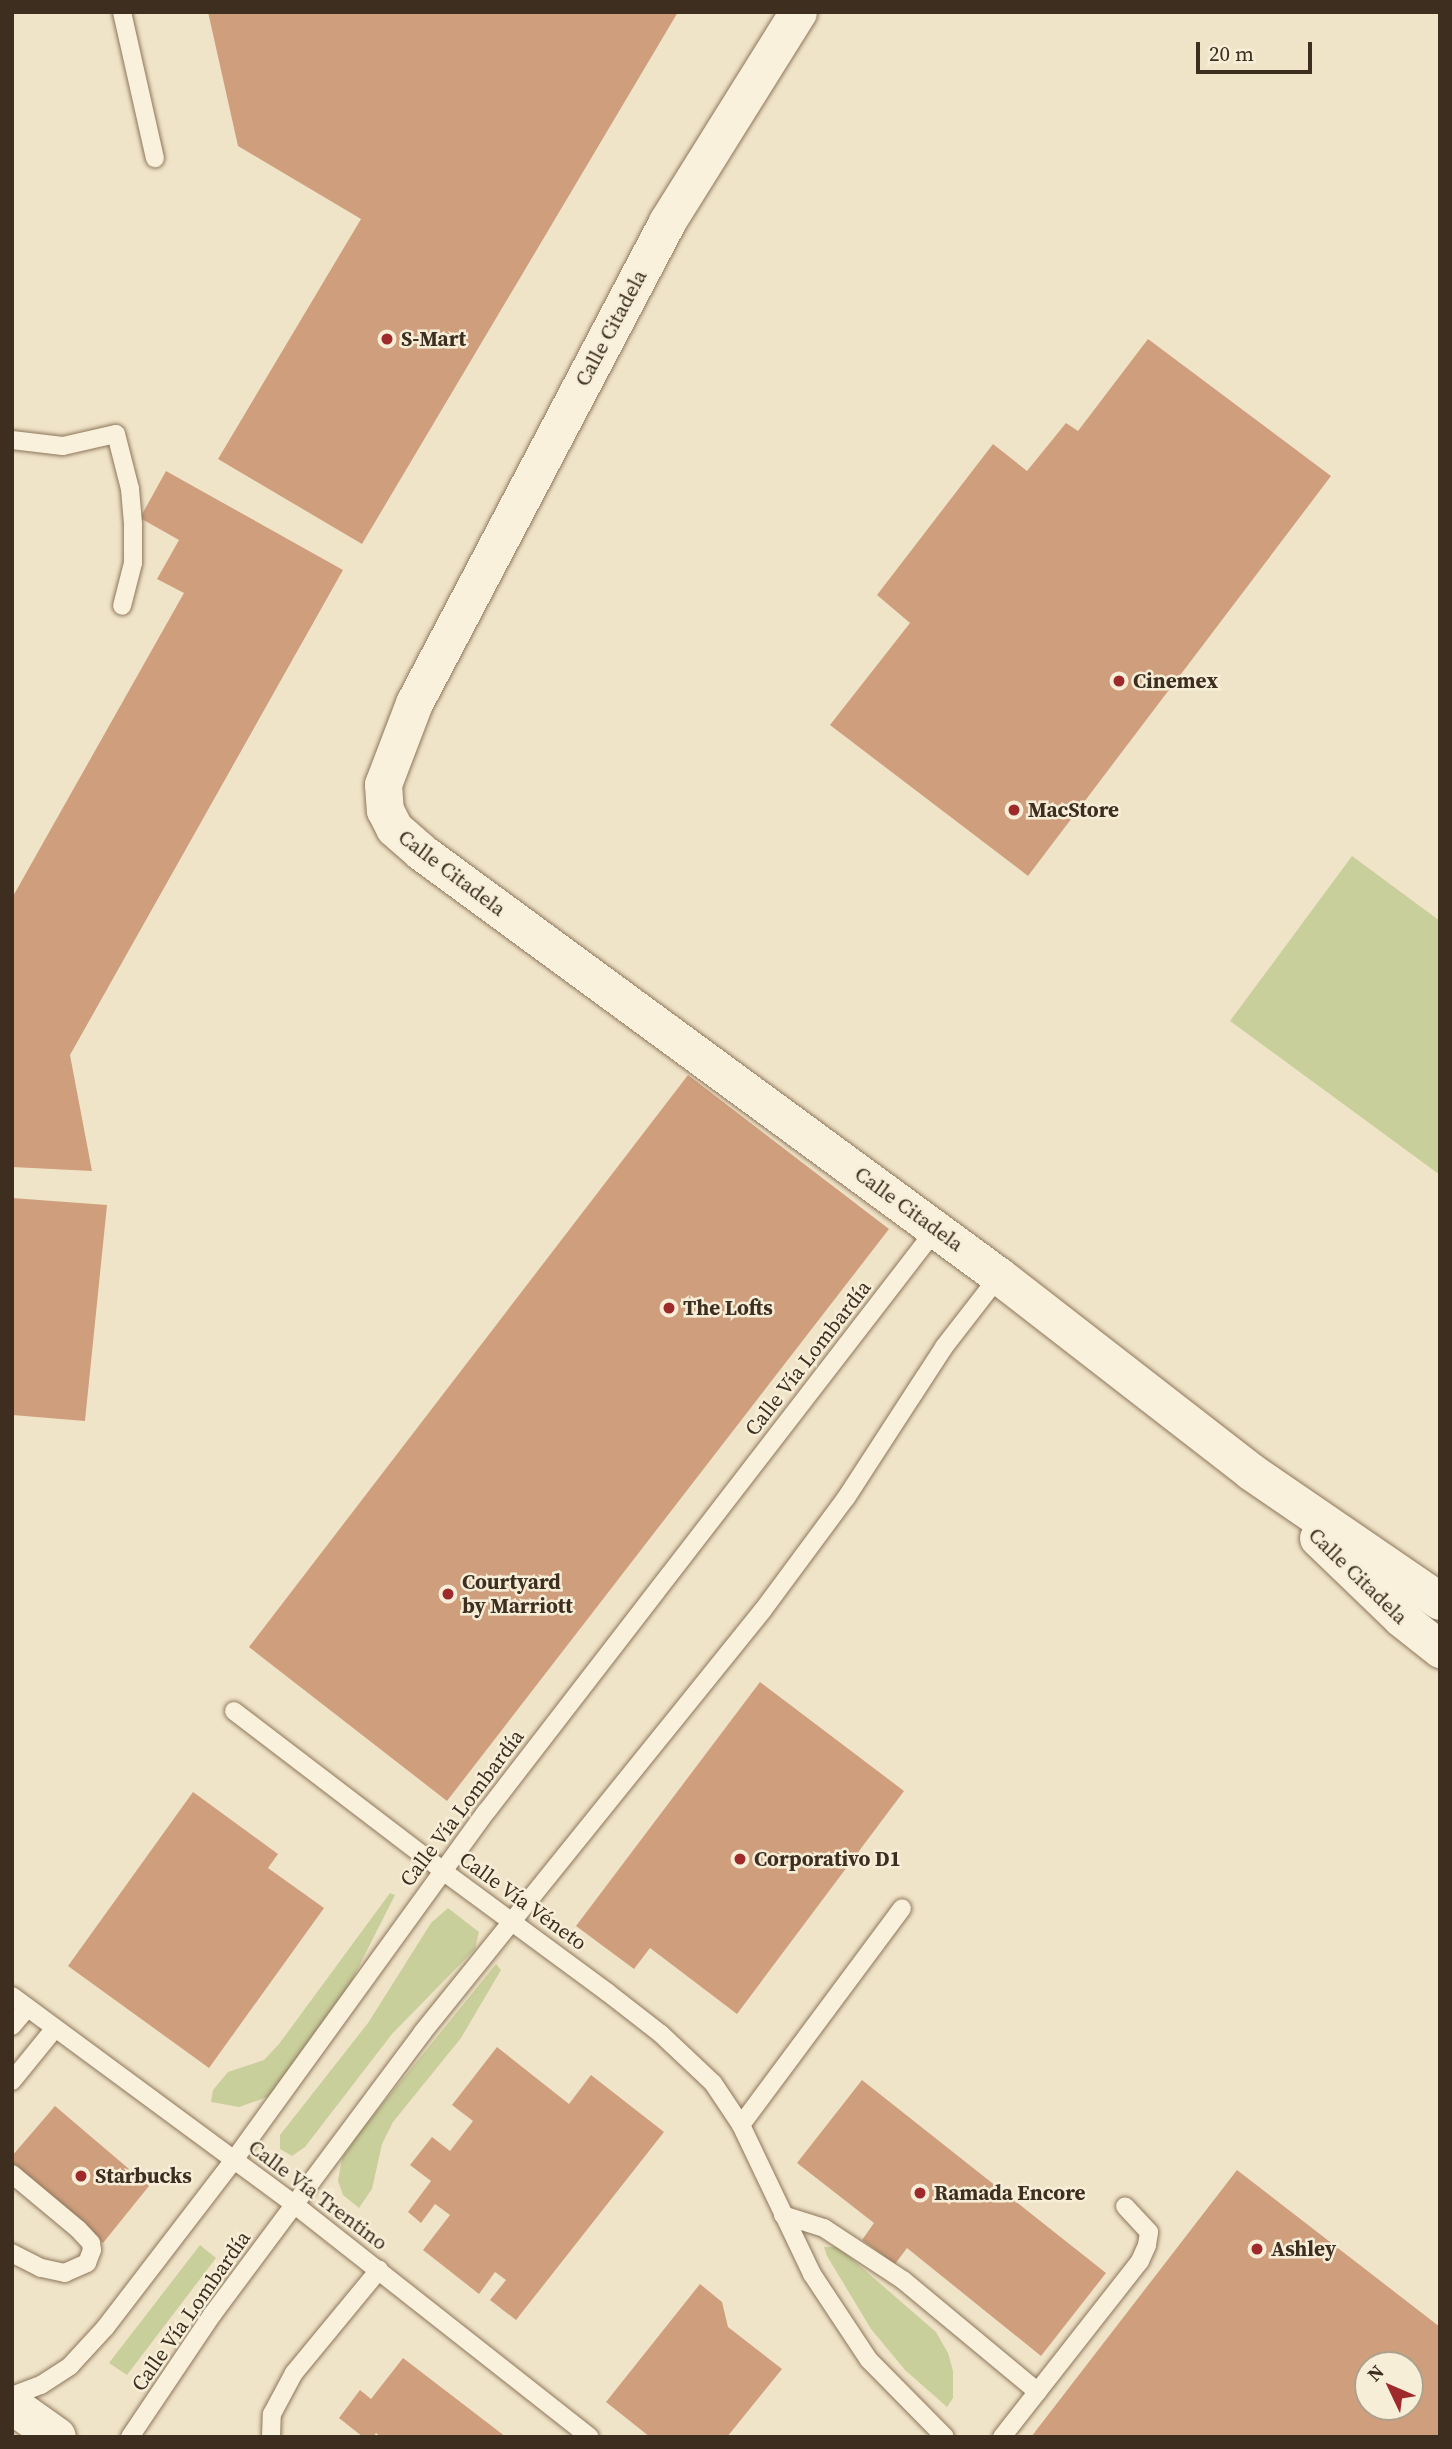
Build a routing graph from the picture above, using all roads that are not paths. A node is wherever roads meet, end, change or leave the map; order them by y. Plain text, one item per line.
1 (122, 12) edge
2 (798, 12) edge
3 (155, 158) dead end
4 (12, 440) edge
5 (122, 606) dead end
6 (936, 1230) junction
7 (999, 1276) junction
8 (1250, 1471) junction
9 (1440, 1601) edge
10 (1440, 1649) edge
11 (234, 1711) dead end
12 (443, 1871) junction
13 (902, 1908) dead end
14 (514, 1921) junction
15 (12, 1996) edge
16 (27, 2008) junction
17 (12, 2026) edge
18 (55, 2028) junction
19 (12, 2081) edge
20 (741, 2125) junction
21 (234, 2160) junction
22 (12, 2174) edge
23 (295, 2205) junction
24 (1125, 2206) dead end
25 (782, 2215) junction
26 (12, 2253) edge
27 (379, 2270) junction
28 (1038, 2392) junction
29 (12, 2396) edge
30 (12, 2405) edge
31 (57, 2437) edge
32 (130, 2437) edge
33 (271, 2437) edge
34 (590, 2437) edge
35 (945, 2437) edge
36 (1002, 2437) edge

1 - 3 lane
2 - 6 street, Calle Citadela
4 - 5 lane
6 - 7 street, Calle Citadela
6 - 12 lane, Calle Vía Lombardía
7 - 8 street, Calle Citadela
7 - 14 lane, Calle Vía Lombardía
8 - 9 street, Calle Citadela
8 - 10 street, Calle Citadela
11 - 12 lane, Calle Vía Véneto
12 - 14 lane, Calle Vía Véneto
12 - 21 lane, Calle Vía Lombardía
13 - 20 lane
14 - 20 lane, Calle Vía Véneto
14 - 23 lane, Calle Vía Lombardía
15 - 16 lane, Calle Vía Trentino
16 - 17 lane
16 - 18 lane, Calle Vía Trentino
18 - 19 lane
18 - 21 lane, Calle Vía Trentino
20 - 25 lane, Calle Vía Véneto
21 - 23 lane, Calle Vía Trentino
21 - 29 lane, Calle Vía Lombardía
22 - 26 lane
23 - 27 lane, Calle Vía Trentino
23 - 32 lane, Calle Vía Lombardía
24 - 28 lane
25 - 28 lane
25 - 35 lane, Calle Vía Véneto
27 - 33 lane
27 - 34 lane, Calle Vía Trentino
28 - 36 lane
30 - 31 main road

